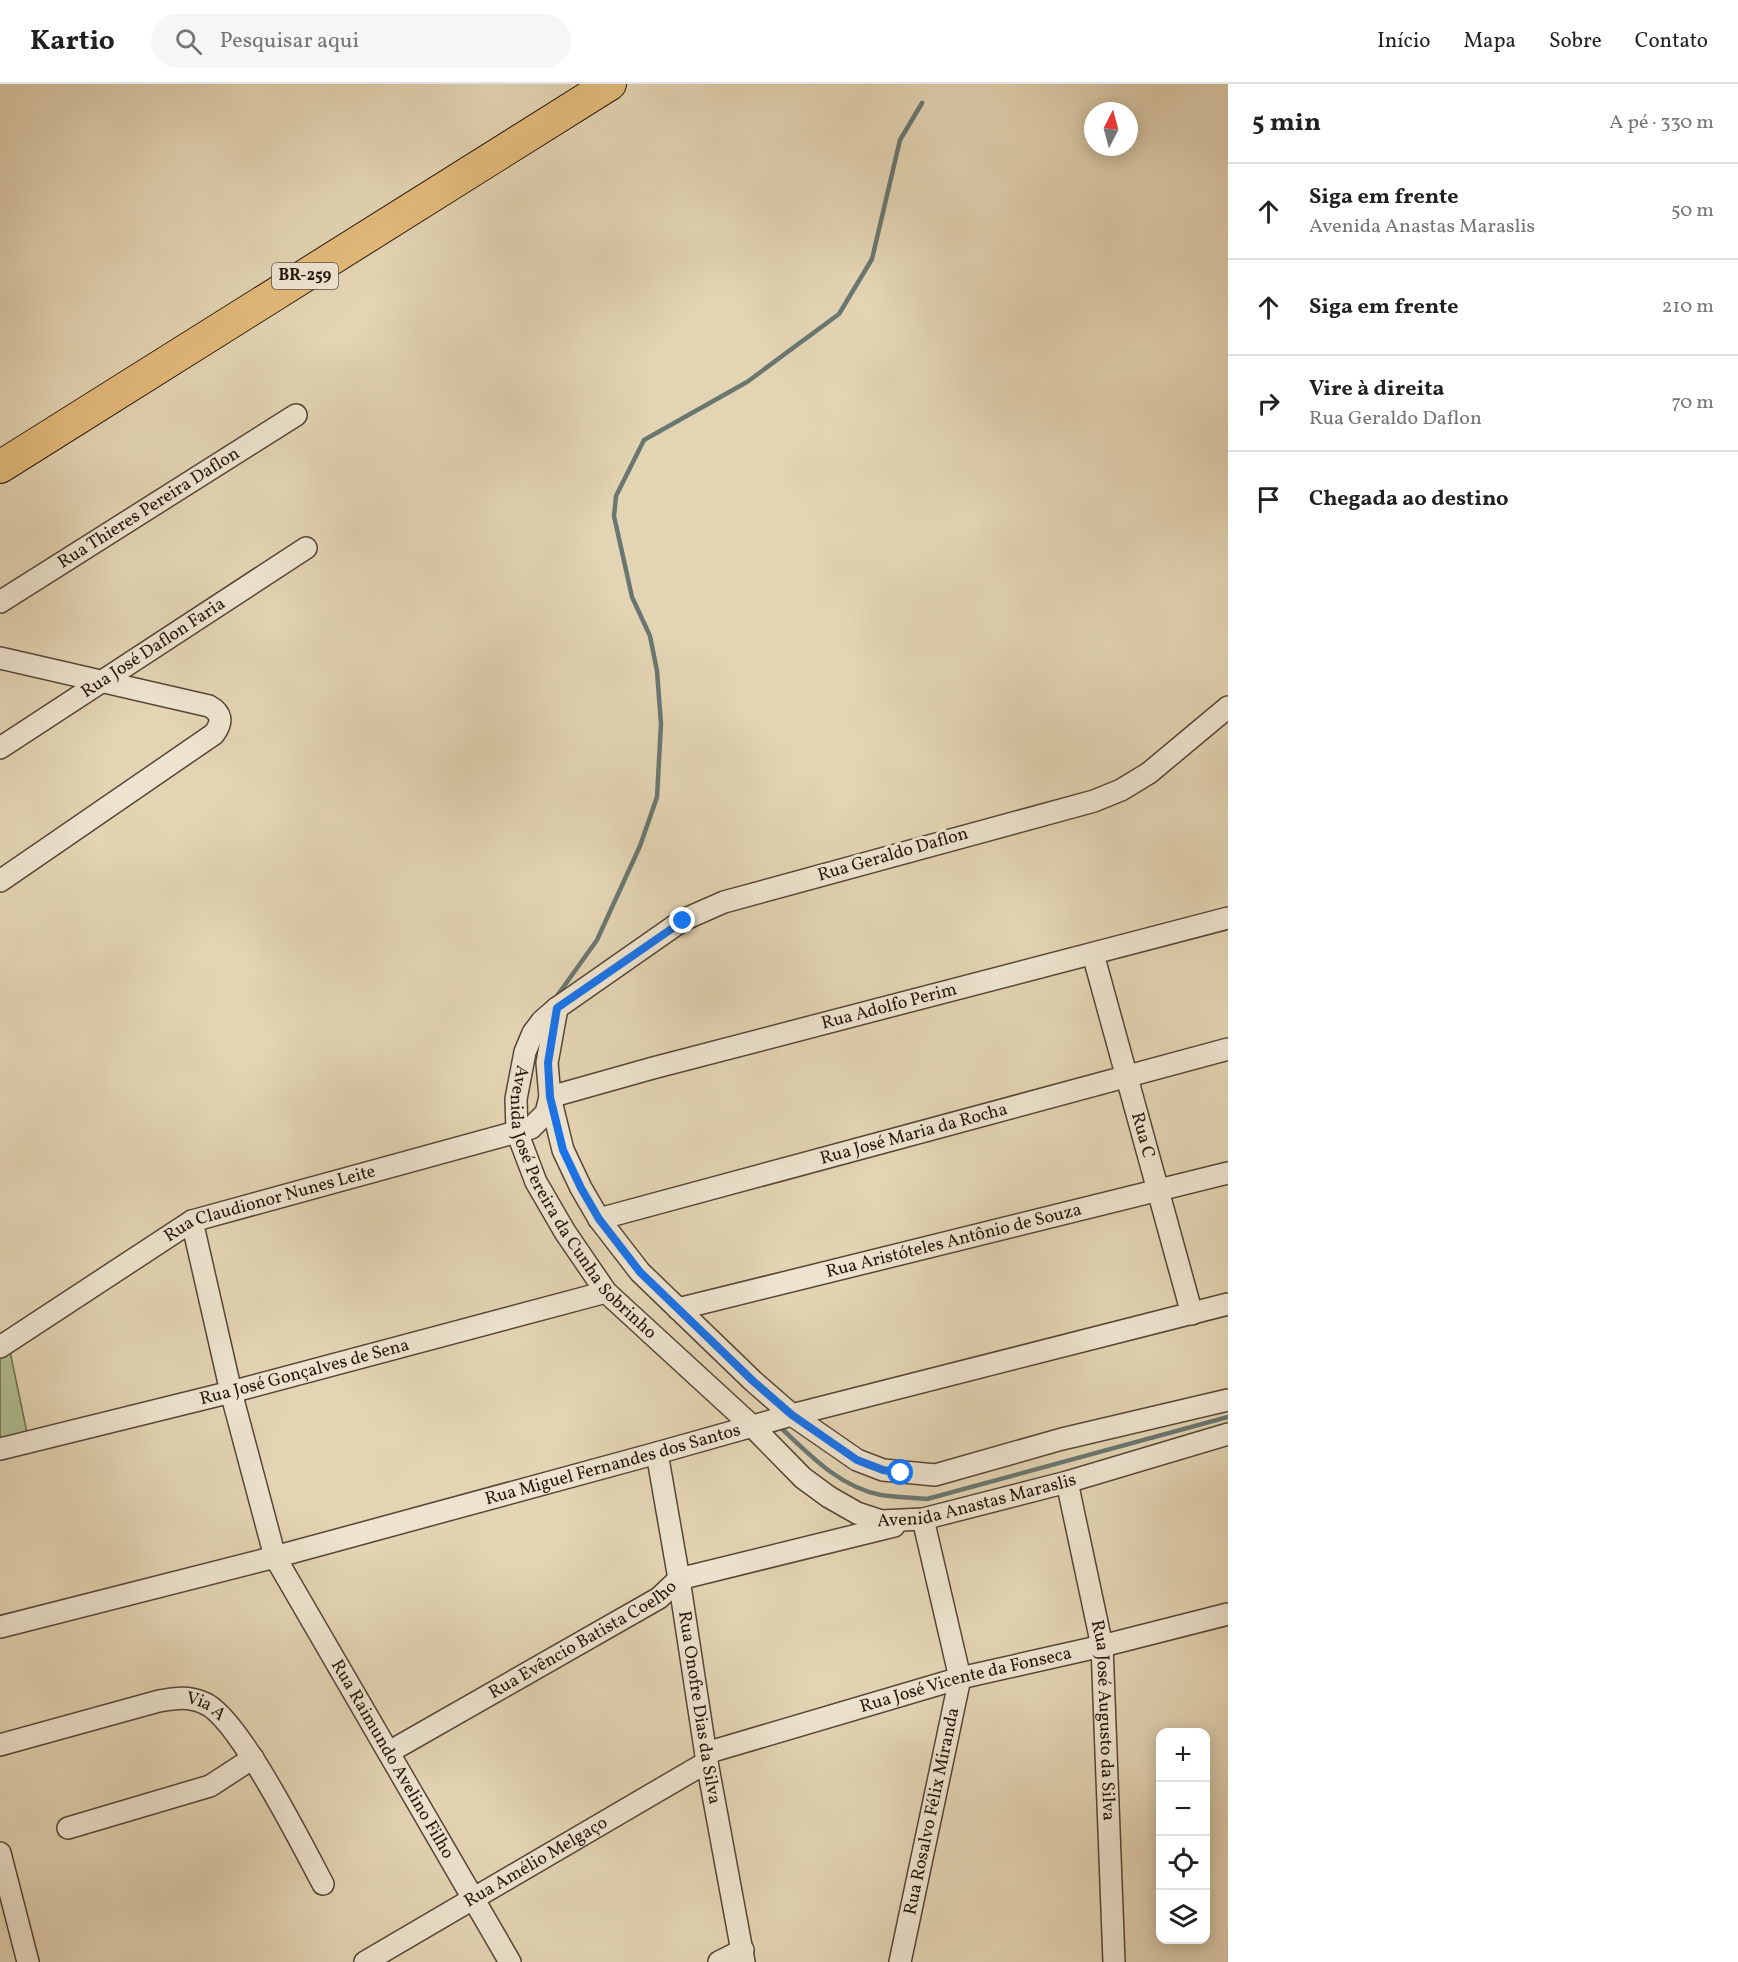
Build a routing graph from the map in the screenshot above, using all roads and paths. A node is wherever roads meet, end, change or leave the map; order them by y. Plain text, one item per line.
1 (610, 84) edge
2 (296, 415) dead end
3 (0, 467) edge
4 (306, 548) dead end
5 (0, 602) edge
6 (0, 657) edge
7 (103, 682) junction
8 (1228, 707) edge
9 (0, 748) edge
10 (0, 881) edge
11 (1228, 918) edge
12 (1093, 954) junction
13 (557, 1008) junction
14 (1228, 1049) edge
15 (1126, 1077) junction
16 (550, 1097) junction
17 (517, 1132) junction
18 (1228, 1173) edge
19 (1158, 1191) junction
20 (599, 1219) junction
21 (192, 1221) junction
22 (606, 1292) junction
23 (1228, 1304) edge
24 (678, 1309) junction
25 (1192, 1314) junction
26 (0, 1347) edge
27 (231, 1392) junction
28 (1228, 1401) edge
29 (792, 1415) junction
30 (752, 1426) junction
31 (1228, 1434) edge
32 (0, 1449) edge
33 (657, 1453) junction
34 (1067, 1482) junction
35 (923, 1519) junction
36 (275, 1557) junction
37 (679, 1579) junction
38 (1228, 1614) edge
39 (0, 1627) edge
40 (1102, 1646) junction
41 (960, 1678) junction
42 (0, 1745) edge
43 (389, 1752) junction
44 (707, 1757) junction
45 (253, 1758) junction
46 (68, 1828) dead end
47 (0, 1853) edge
48 (3, 1878) edge
49 (323, 1884) dead end
50 (474, 1899) junction
51 (743, 1956) edge
52 (28, 1962) edge
53 (365, 1962) edge
54 (510, 1962) edge
55 (718, 1962) edge
56 (900, 1962) edge
57 (1114, 1962) edge

1 - 3 highway, BR-259
2 - 5 street, Rua Thieres Pereira Daflon
4 - 7 street, Rua José Daflon Faria
6 - 7 street
7 - 9 street, Rua José Daflon Faria
7 - 10 street
8 - 13 street, Rua Geraldo Daflon
11 - 12 street, Rua Adolfo Perim
12 - 15 street, Rua C
12 - 16 street, Rua Adolfo Perim
13 - 16 street, Avenida José Pereira da Cunha Sobrinho
13 - 17 street, Avenida José Pereira da Cunha Sobrinho
14 - 15 street, Rua José Maria da Rocha
15 - 19 street, Rua C
15 - 20 street, Rua José Maria da Rocha
16 - 17 street, Rua Claudionor Nunes Leite
16 - 20 street, Avenida José Pereira da Cunha Sobrinho
17 - 21 street, Rua Claudionor Nunes Leite
17 - 22 street, Avenida José Pereira da Cunha Sobrinho
18 - 19 street, Rua Aristóteles Antônio de Souza
19 - 24 street, Rua Aristóteles Antônio de Souza
19 - 25 street, Rua C
20 - 24 street, Avenida José Pereira da Cunha Sobrinho
21 - 26 street, Rua Claudionor Nunes Leite
21 - 27 street, Rua Raimundo Avelino Filho
22 - 27 street, Rua José Gonçalves de Sena
22 - 30 street, Avenida José Pereira da Cunha Sobrinho
23 - 25 street, Rua Miguel Fernandes dos Santos
24 - 29 street, Avenida José Pereira da Cunha Sobrinho
25 - 29 street, Rua Miguel Fernandes dos Santos
27 - 32 street, Rua José Gonçalves de Sena
27 - 36 street, Rua Raimundo Avelino Filho
28 - 29 street, Avenida Anastas Maraslis
29 - 30 street, Rua Miguel Fernandes dos Santos
30 - 33 street, Rua Miguel Fernandes dos Santos
30 - 35 street, Avenida Anastas Maraslis
31 - 34 street, Avenida Anastas Maraslis
33 - 36 street, Rua Miguel Fernandes dos Santos
33 - 37 street, Rua Onofre Dias da Silva
34 - 35 street, Avenida Anastas Maraslis
34 - 40 street, Rua José Augusto da Silva
35 - 37 street, Rua Evêncio Batista Coelho
35 - 41 street, Rua Rosalvo Félix Miranda
36 - 39 street, Rua Miguel Fernandes dos Santos
36 - 43 street, Rua Raimundo Avelino Filho
37 - 43 street, Rua Evêncio Batista Coelho
37 - 44 street, Rua Onofre Dias da Silva
38 - 40 street, Rua José Vicente da Fonseca
40 - 41 street, Rua José Vicente da Fonseca
40 - 57 street, Rua José Augusto da Silva
41 - 44 street, Rua José Vicente da Fonseca
41 - 56 street, Rua Rosalvo Félix Miranda
42 - 45 street, Via A
43 - 50 street, Rua Raimundo Avelino Filho
44 - 50 street, Rua Amélio Melgaço
44 - 51 street, Rua Onofre Dias da Silva
45 - 46 street
45 - 49 street, Via A
47 - 48 street
48 - 52 street
50 - 53 street, Rua Amélio Melgaço
50 - 54 street, Rua Raimundo Avelino Filho
51 - 55 street

